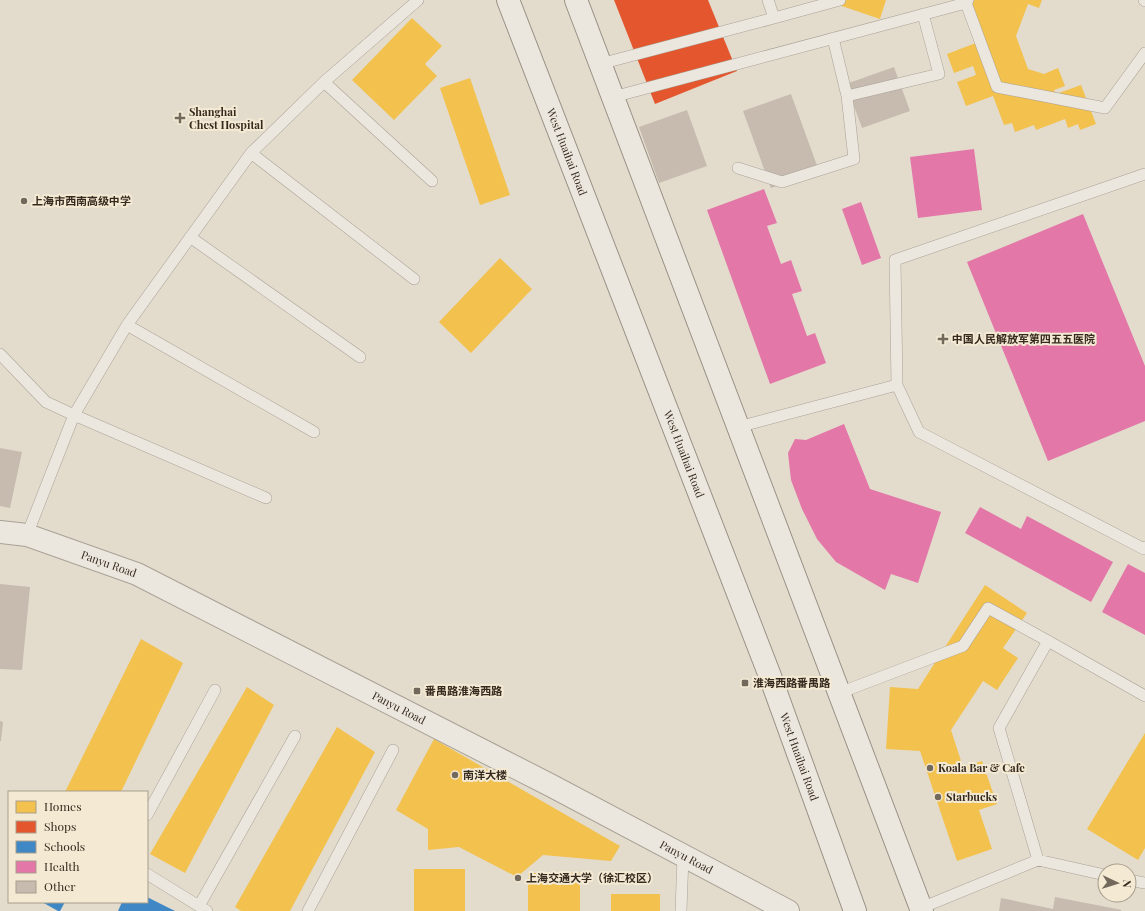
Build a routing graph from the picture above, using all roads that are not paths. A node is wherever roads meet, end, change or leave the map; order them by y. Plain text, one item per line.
1 (418, 0) edge
2 (508, 0) edge
3 (576, 0) edge
4 (768, 0) edge
5 (840, 0) edge
6 (967, 1) edge
7 (923, 14) junction
8 (774, 18) junction
9 (833, 38) junction
10 (1145, 52) edge
11 (600, 64) junction
12 (324, 82) junction
13 (847, 96) junction
14 (613, 97) junction
15 (251, 153) junction
16 (738, 168) dead end
17 (1145, 174) edge
18 (432, 181) dead end
19 (190, 237) junction
20 (414, 279) dead end
21 (127, 325) junction
22 (0, 354) edge
23 (360, 357) dead end
24 (897, 385) junction
25 (74, 415) junction
26 (738, 427) junction
27 (314, 432) dead end
28 (266, 498) dead end
29 (0, 532) edge
30 (27, 535) junction
31 (1145, 548) edge
32 (1048, 641) junction
33 (215, 690) dead end
34 (839, 692) junction
35 (1145, 696) edge
36 (295, 736) dead end
37 (393, 750) dead end
38 (148, 813) edge
39 (683, 856) junction
40 (1038, 860) junction
41 (1097, 872) edge
42 (148, 875) edge
43 (203, 909) edge
44 (921, 909) edge
45 (308, 911) edge
46 (681, 911) edge
47 (788, 911) edge
48 (855, 911) edge

1 - 12 lane
2 - 48 main road, West Huaihai Road
3 - 11 main road
4 - 8 lane
5 - 8 lane
6 - 7 lane
6 - 10 lane
7 - 9 lane
7 - 13 lane
8 - 11 lane
9 - 13 lane
9 - 14 lane
11 - 14 main road
12 - 15 lane
12 - 18 lane
13 - 16 lane
14 - 26 main road
15 - 19 lane
15 - 20 lane
17 - 24 lane
19 - 21 lane
19 - 23 lane
21 - 25 lane
21 - 27 lane
22 - 25 lane
24 - 26 lane
24 - 31 lane
25 - 28 lane
25 - 30 lane
26 - 34 main road
29 - 30 main road, Panyu Road
30 - 39 main road, Panyu Road
32 - 34 lane
32 - 35 lane
32 - 40 lane
33 - 38 lane
34 - 44 main road
36 - 43 lane
37 - 45 lane
39 - 46 lane
39 - 47 main road, Panyu Road
40 - 41 lane
40 - 44 lane
42 - 43 lane

